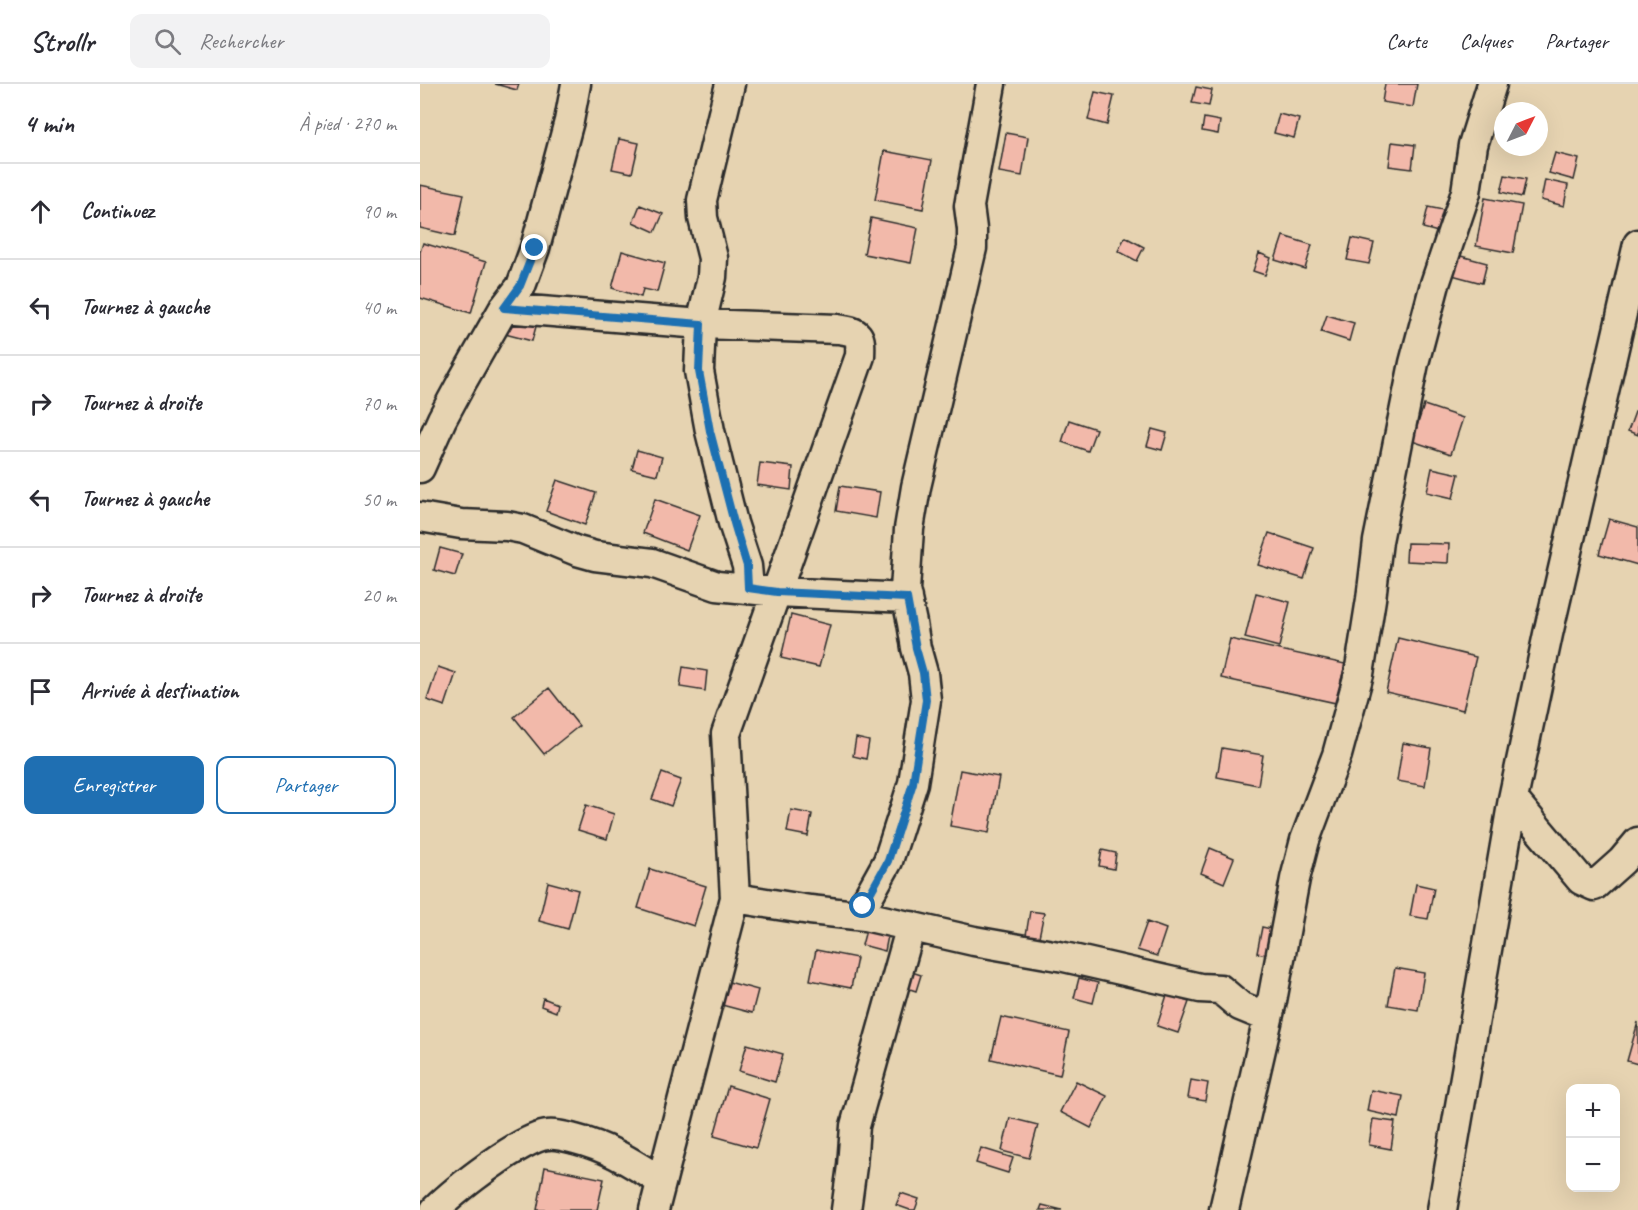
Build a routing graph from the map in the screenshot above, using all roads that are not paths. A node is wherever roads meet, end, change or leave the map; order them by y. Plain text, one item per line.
1 (576, 84) edge
2 (730, 84) edge
3 (991, 84) edge
4 (1492, 84) edge
5 (1638, 244) edge
6 (504, 308) junction
7 (701, 324) junction
8 (420, 468) edge
9 (420, 517) edge
10 (748, 588) junction
11 (777, 592) junction
12 (907, 598) junction
13 (1513, 800) junction
14 (1638, 842) edge
15 (735, 898) junction
16 (865, 915) junction
17 (911, 926) junction
18 (1272, 1001) junction
19 (661, 1181) junction
20 (435, 1210) edge
21 (654, 1210) edge
22 (846, 1210) edge
23 (1224, 1210) edge
24 (1442, 1210) edge

1 - 6 street
2 - 7 street
3 - 12 street
4 - 18 street
5 - 13 street
6 - 7 street
6 - 8 street
7 - 10 street
7 - 11 street
9 - 10 street
10 - 11 street
11 - 12 street
11 - 15 street
12 - 16 street
13 - 14 street
13 - 24 street
15 - 16 street
15 - 19 street
16 - 17 street
17 - 18 street
17 - 22 street
18 - 23 street
19 - 20 street
19 - 21 street

